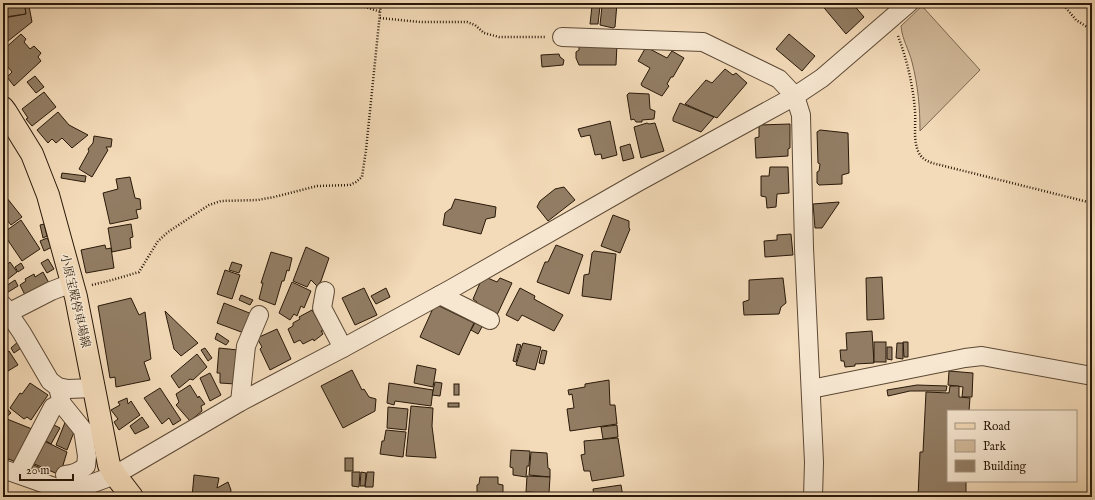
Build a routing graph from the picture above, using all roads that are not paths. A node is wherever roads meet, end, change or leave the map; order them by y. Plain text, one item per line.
1 (909, 3) edge
2 (562, 37) road end
3 (795, 96) junction
4 (3, 108) edge
5 (73, 286) junction
6 (325, 291) dead end
7 (440, 295) junction
8 (6, 309) edge
9 (259, 315) dead end
10 (490, 320) dead end
11 (342, 348) junction
12 (1092, 376) edge
13 (94, 388) junction
14 (811, 389) junction
15 (60, 395) junction
16 (240, 402) junction
17 (11, 471) edge
18 (65, 475) dead end
19 (114, 475) junction
20 (132, 497) edge
21 (813, 497) edge

1 - 3 street
2 - 3 street
3 - 7 street
3 - 14 street
4 - 5 main road, 小原宝殿停車場線
5 - 8 street
5 - 13 main road, 小原宝殿停車場線
6 - 11 street
7 - 10 street
7 - 11 street
8 - 15 street
9 - 16 street
11 - 16 street
12 - 14 street
13 - 15 street
13 - 19 main road, 小原宝殿停車場線
14 - 21 street
15 - 17 street
15 - 18 street
16 - 19 street
17 - 19 street
19 - 20 main road, 小原宝殿停車場線

